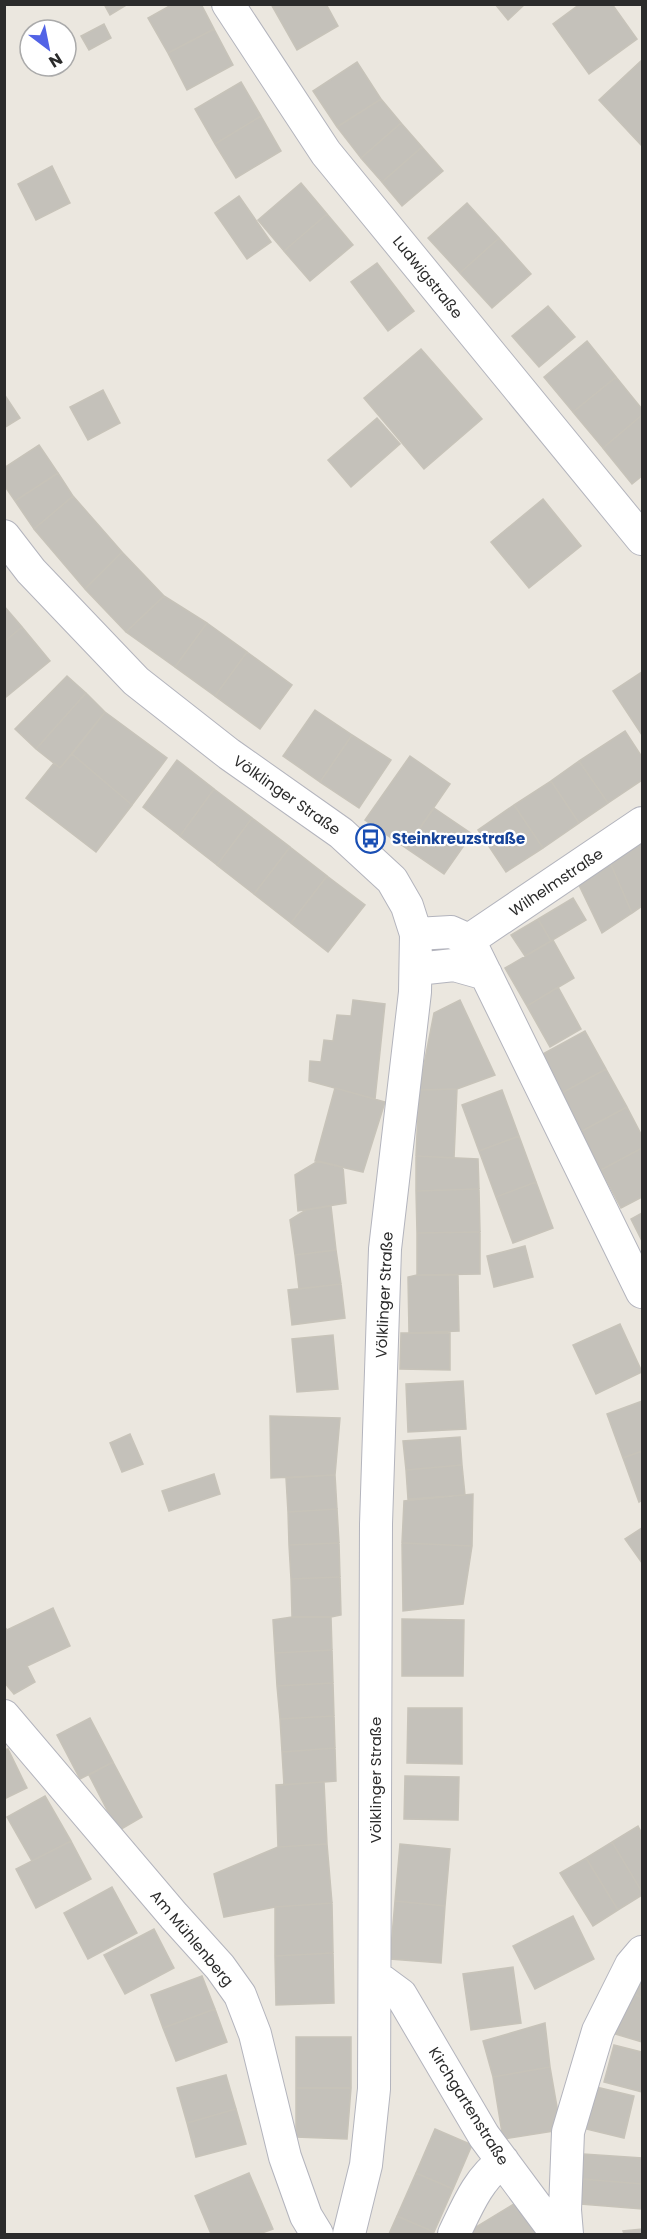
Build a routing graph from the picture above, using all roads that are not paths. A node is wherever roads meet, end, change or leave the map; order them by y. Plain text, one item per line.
1 (228, 4) edge
2 (4, 536) edge
3 (642, 539) edge
4 (642, 823) edge
5 (416, 934) junction
6 (469, 940) junction
7 (417, 969) junction
8 (486, 974) junction
9 (642, 1292) edge
10 (4, 1716) edge
11 (642, 1952) edge
12 (375, 1981) junction
13 (503, 2161) junction
14 (566, 2233) edge
15 (317, 2235) edge
16 (349, 2235) edge
17 (454, 2235) edge

1 - 3 street, Ludwigstraße
2 - 5 street, Völklinger Straße
4 - 6 street, Wilhelmstraße
5 - 6 street
5 - 7 street, Völklinger Straße
6 - 8 street
7 - 8 street
7 - 12 street, Völklinger Straße
8 - 9 street
10 - 15 street, Am Mühlenberg
11 - 14 street, Kirchgartenstraße
12 - 13 street, Kirchgartenstraße
12 - 16 street, Völklinger Straße
13 - 14 street, Kirchgartenstraße
13 - 17 street

